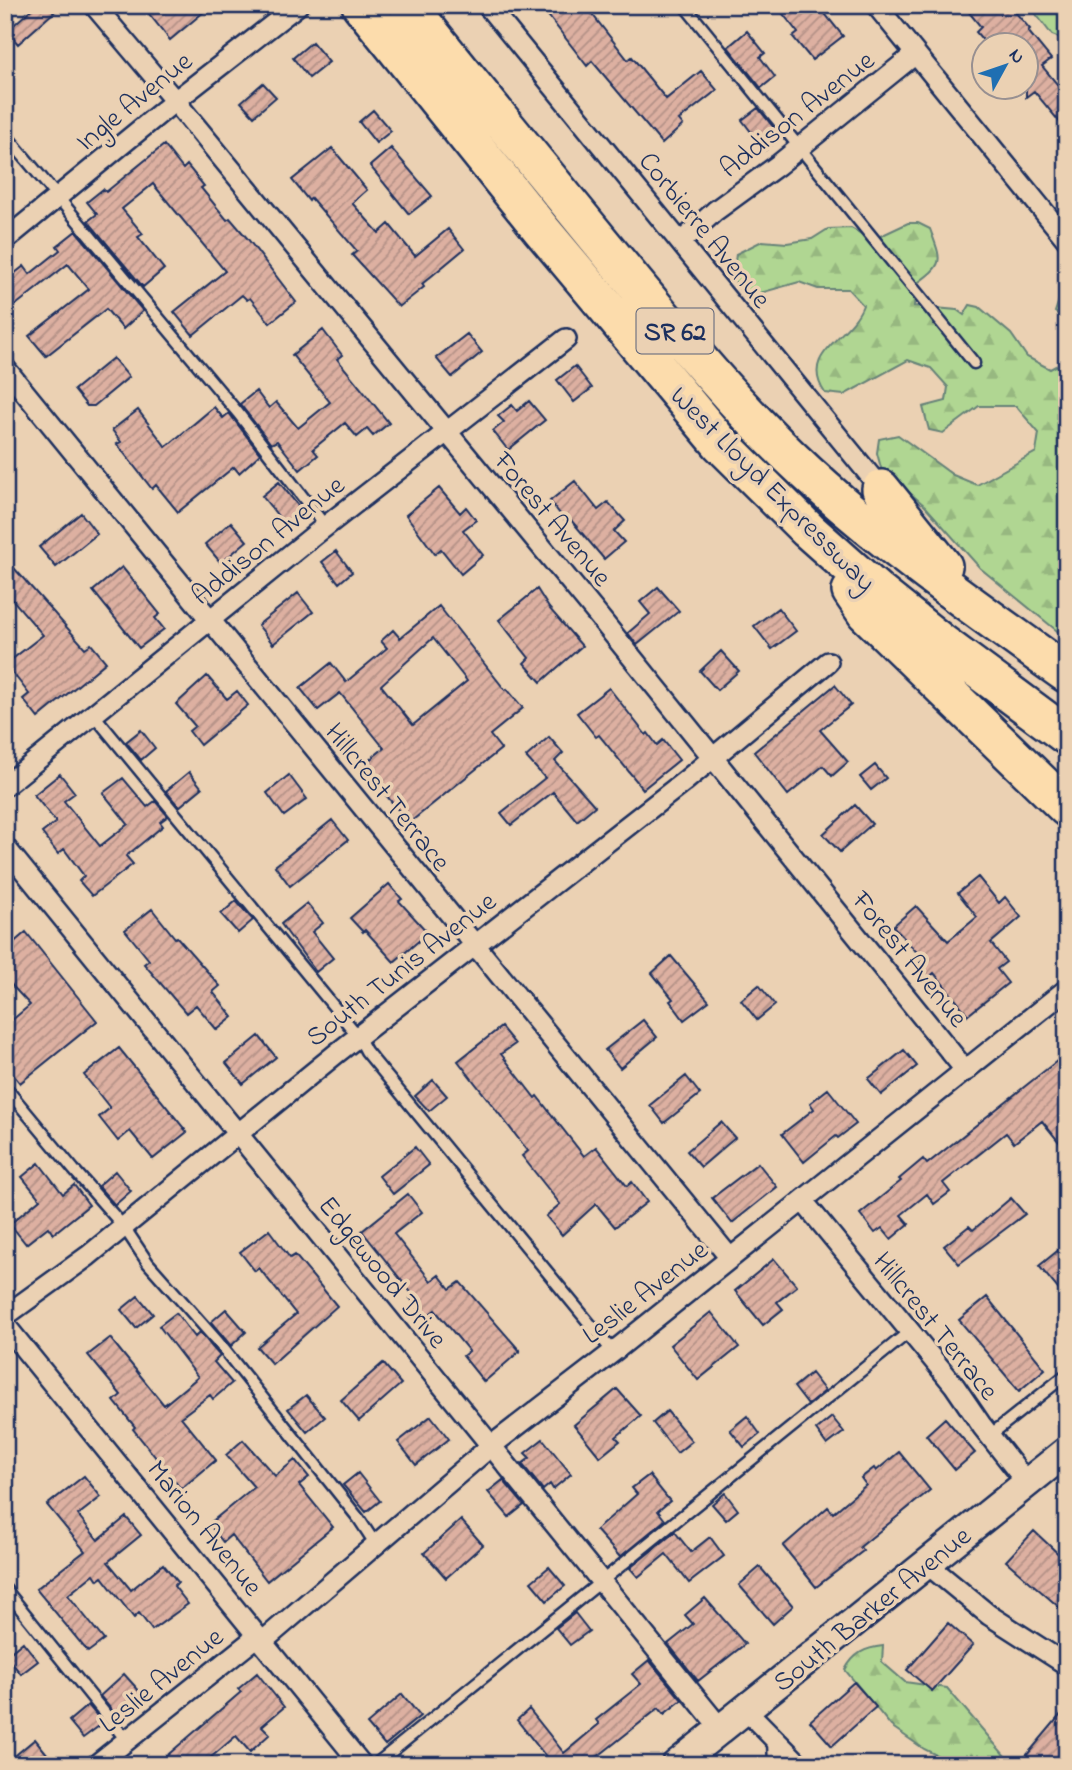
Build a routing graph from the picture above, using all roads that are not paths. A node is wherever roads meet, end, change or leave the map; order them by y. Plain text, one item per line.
1 (94, 5) edge
2 (298, 5) edge
3 (361, 5) edge
4 (408, 5) edge
5 (487, 5) edge
6 (684, 5) edge
7 (876, 5) edge
8 (914, 55) junction
9 (175, 101) junction
10 (5, 134) edge
11 (800, 147) junction
12 (58, 197) junction
13 (5, 240) edge
14 (1067, 240) edge
15 (681, 242) junction
16 (566, 339) dead end
17 (974, 363) dead end
18 (5, 368) edge
19 (446, 433) junction
20 (881, 489) joint
21 (326, 527) junction
22 (808, 530) junction
23 (985, 615) junction
24 (210, 621) junction
25 (828, 662) dead end
26 (1067, 674) edge
27 (94, 715) junction
28 (1067, 736) edge
29 (712, 757) junction
30 (5, 786) edge
31 (1067, 808) edge
32 (5, 847) edge
33 (474, 945) junction
34 (1067, 989) edge
35 (358, 1036) junction
36 (965, 1071) junction
37 (5, 1087) edge
38 (237, 1134) junction
39 (803, 1201) junction
40 (124, 1227) junction
41 (730, 1258) junction
42 (5, 1316) edge
43 (5, 1325) edge
44 (909, 1332) junction
45 (613, 1352) junction
46 (1067, 1374) edge
47 (989, 1436) junction
48 (491, 1446) junction
49 (1067, 1451) edge
50 (1027, 1483) junction
51 (376, 1545) junction
52 (927, 1564) junction
53 (601, 1581) junction
54 (5, 1588) edge
55 (260, 1639) junction
56 (1067, 1665) edge
57 (745, 1709) junction
58 (721, 1729) junction
59 (773, 1739) junction
60 (127, 1741) junction
61 (96, 1765) edge
62 (362, 1765) edge
63 (375, 1765) edge
64 (676, 1765) edge
65 (774, 1765) edge
66 (800, 1765) edge

1 - 9 street, Forest Avenue
2 - 9 street, Ingle Avenue
3 - 22 highway, West Lloyd Expressway / SR 62
4 - 23 highway, West Lloyd Expressway / SR 62
5 - 15 street, Corbierre Avenue
6 - 11 lane
7 - 8 street
8 - 11 street, Addison Avenue
8 - 14 street
9 - 12 street, Ingle Avenue
9 - 19 street, Forest Avenue
10 - 12 lane
11 - 15 street, Addison Avenue
11 - 17 lane
12 - 13 street, Ingle Avenue
12 - 21 lane
15 - 20 street, Corbierre Avenue
16 - 19 street, Addison Avenue
18 - 24 street, Hillcrest Terrace
19 - 21 street, Addison Avenue
19 - 29 street, Forest Avenue
20 - 23 highway
21 - 24 street, Addison Avenue
22 - 28 highway, West Lloyd Expressway / SR 62
22 - 31 highway
23 - 26 highway, West Lloyd Expressway / SR 62
24 - 27 street, Addison Avenue
24 - 33 street, Hillcrest Terrace
25 - 29 street, South Tunis Avenue
27 - 30 street, Addison Avenue
27 - 35 lane
29 - 33 street, South Tunis Avenue
29 - 36 street, Forest Avenue
32 - 38 street, Edgewood Drive
33 - 35 street, South Tunis Avenue
33 - 41 street, Hillcrest Terrace
34 - 36 street, Leslie Avenue
35 - 38 street, South Tunis Avenue
35 - 45 lane
36 - 39 street, Leslie Avenue
37 - 40 lane
38 - 40 street, South Tunis Avenue
38 - 48 street, Edgewood Drive
39 - 41 street, Leslie Avenue
39 - 44 street, Hillcrest Terrace
40 - 42 street, South Tunis Avenue
40 - 51 lane
41 - 45 street, Leslie Avenue
43 - 55 street, Marion Avenue
44 - 47 street, Hillcrest Terrace
44 - 53 lane
45 - 48 street, Leslie Avenue
46 - 47 lane
47 - 50 street, Hillcrest Terrace
48 - 51 street, Leslie Avenue
48 - 53 street, Edgewood Drive
49 - 50 main road, South Barker Avenue
50 - 52 main road, South Barker Avenue
51 - 55 street, Leslie Avenue
52 - 56 street
52 - 57 main road, South Barker Avenue
53 - 58 street, Edgewood Drive
53 - 63 lane
54 - 60 lane
55 - 60 street, Leslie Avenue
55 - 62 street, Marion Avenue
57 - 58 main road, South Barker Avenue
57 - 59 street
58 - 64 main road, South Barker Avenue
59 - 65 lane
59 - 66 street
60 - 61 street, Leslie Avenue

